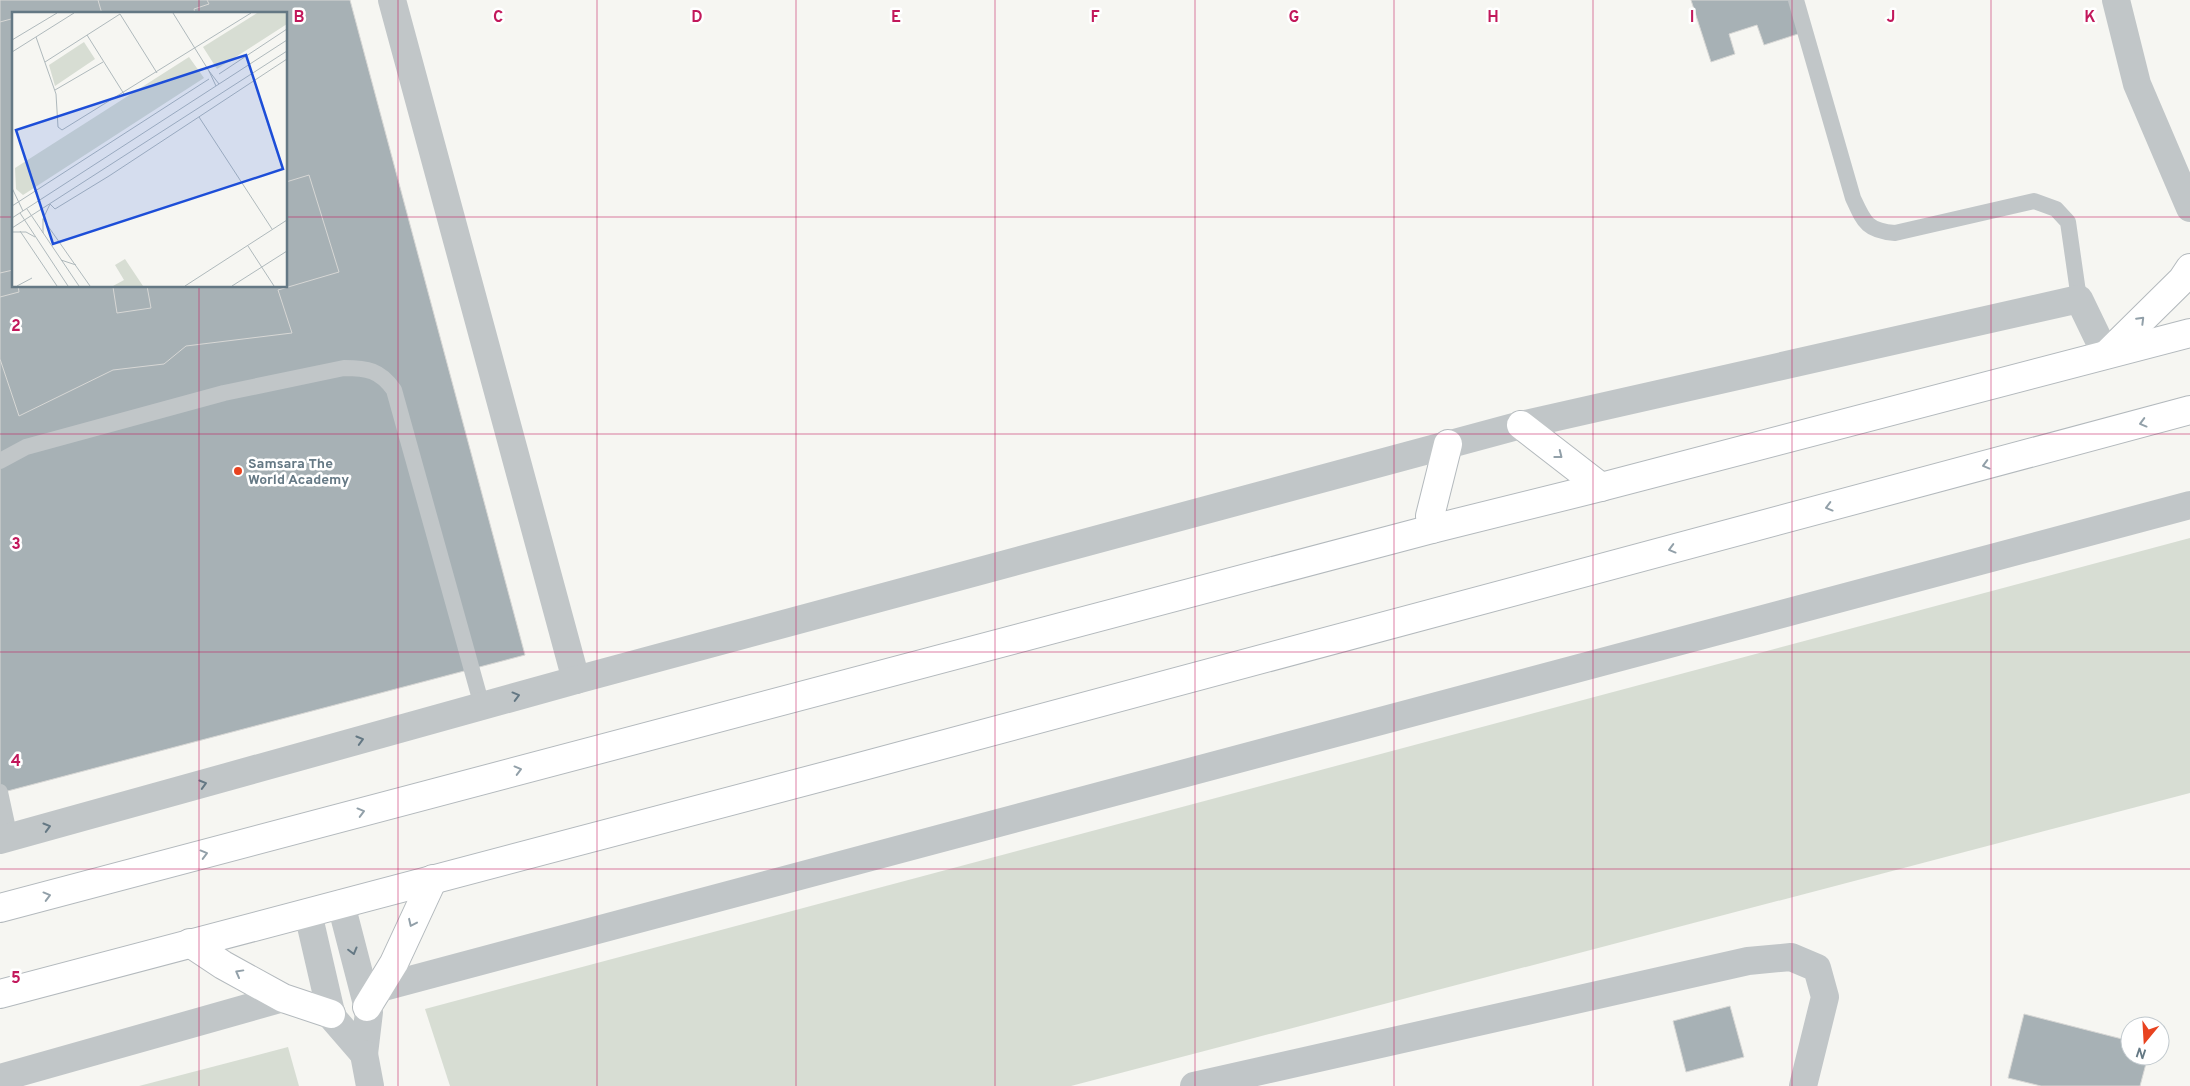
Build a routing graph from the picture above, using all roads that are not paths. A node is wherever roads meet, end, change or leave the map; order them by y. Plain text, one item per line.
1 (392, 0) edge
2 (1796, 0) edge
3 (2116, 0) edge
4 (2190, 208) edge
5 (2190, 268) edge
6 (2079, 299) junction
7 (2190, 333) edge
8 (2106, 355) junction
9 (2190, 410) edge
10 (1521, 425) junction
11 (1448, 444) junction
12 (0, 460) edge
13 (1601, 487) junction
14 (2190, 505) edge
15 (1432, 529) junction
16 (576, 680) junction
17 (482, 706) junction
18 (0, 792) edge
19 (5, 839) edge
20 (433, 879) junction
21 (340, 904) junction
22 (0, 908) edge
23 (308, 913) junction
24 (190, 944) junction
25 (0, 994) edge
26 (373, 997) junction
27 (283, 998) junction
28 (331, 1014) junction
29 (364, 1054) junction
30 (0, 1078) edge
31 (370, 1086) edge
32 (1194, 1086) edge
33 (1803, 1086) edge

1 - 16 street
2 - 6 lane
3 - 4 street
8 -> 5 street
6 - 8 street
6 - 10 street
7 - 8 street
8 - 13 street
9 -> 20 street
10 - 11 street
10 -> 13 street
11 - 15 street
11 - 16 street
12 - 17 lane
13 - 15 street
14 - 26 street
22 -> 15 street
17 -> 16 street
19 -> 17 street
18 - 19 lane
20 - 21 street
20 -> 26 street
21 - 23 street
21 -> 26 street
23 - 24 street
23 - 28 street
24 - 25 street
27 -> 24 street
26 - 29 street
27 - 28 street
27 - 30 street
28 - 29 street
29 - 31 street
32 - 33 street

